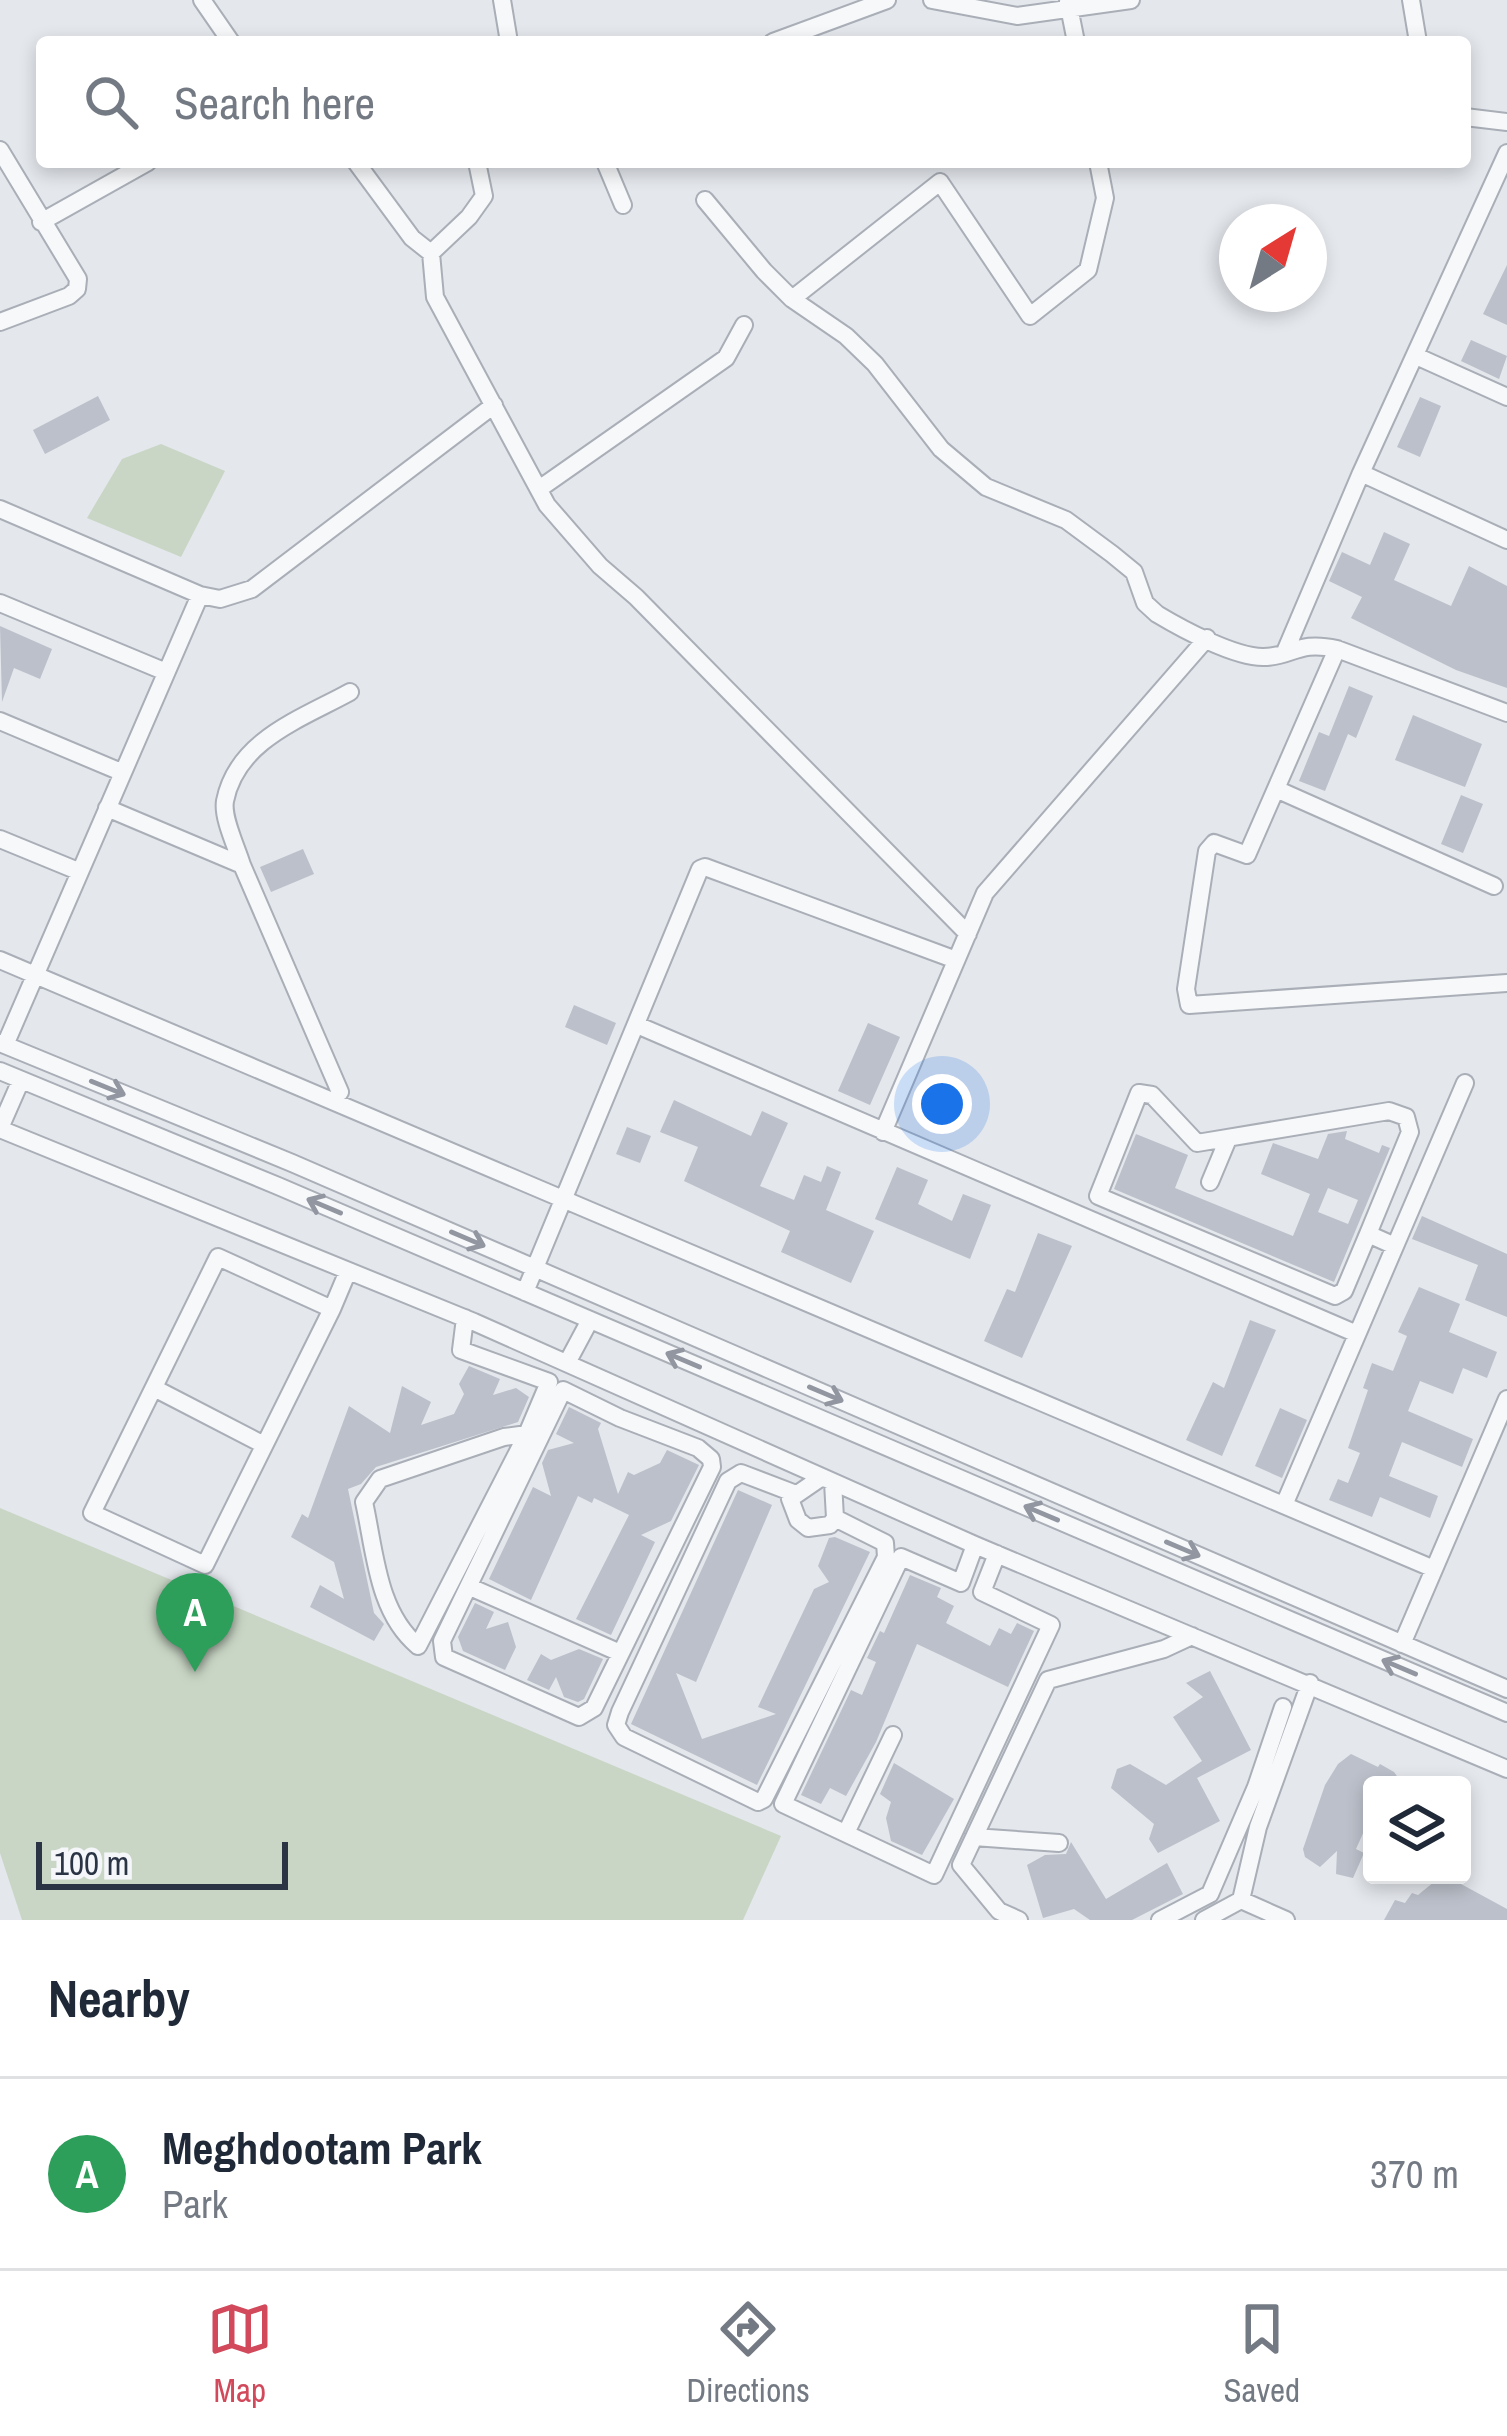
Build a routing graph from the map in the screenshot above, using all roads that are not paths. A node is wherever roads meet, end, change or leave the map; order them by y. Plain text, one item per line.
1 (202, 0) edge
2 (502, 0) edge
3 (886, 0) edge
4 (932, 0) edge
5 (1131, 0) edge
6 (1411, 0) edge
7 (1069, 4) edge
8 (227, 36) edge
9 (508, 36) edge
10 (789, 36) edge
11 (1075, 36) edge
12 (1417, 36) edge
13 (1471, 117) edge
14 (1507, 122) edge
15 (0, 150) edge
16 (1507, 153) edge
17 (137, 168) edge
18 (362, 168) edge
19 (478, 168) edge
20 (608, 168) edge
21 (1099, 168) edge
22 (705, 200) dead end
23 (623, 205) dead end
24 (41, 221) junction
25 (431, 253) junction
26 (792, 299) junction
27 (0, 322) edge
28 (744, 325) dead end
29 (1416, 356) junction
30 (1507, 397) edge
31 (494, 406) junction
32 (1361, 473) junction
33 (539, 489) junction
34 (0, 509) edge
35 (1507, 540) edge
36 (200, 595) junction
37 (0, 603) edge
38 (1207, 638) junction
39 (1337, 649) junction
40 (1285, 652) junction
41 (166, 672) junction
42 (350, 692) dead end
43 (1507, 713) edge
44 (0, 721) edge
45 (122, 772) junction
46 (1276, 789) junction
47 (107, 808) junction
48 (0, 839) edge
49 (242, 865) junction
50 (78, 872) junction
51 (1494, 886) dead end
52 (968, 934) junction
53 (0, 960) edge
54 (956, 960) junction
55 (35, 975) junction
56 (1507, 983) edge
57 (638, 1025) junction
58 (2, 1044) edge
59 (0, 1071) edge
60 (21, 1080) junction
61 (1465, 1084) dead end
62 (340, 1092) dead end
63 (0, 1128) edge
64 (883, 1132) junction
65 (1228, 1139) junction
66 (1210, 1182) dead end
67 (1098, 1196) junction
68 (564, 1200) junction
69 (1378, 1210) junction
70 (1089, 1220) junction
71 (1405, 1222) junction
72 (1368, 1234) junction
73 (1395, 1246) junction
74 (536, 1268) junction
75 (348, 1270) junction
76 (525, 1292) junction
77 (332, 1310) junction
78 (465, 1318) junction
79 (590, 1320) junction
80 (1358, 1334) junction
81 (567, 1364) junction
82 (154, 1388) junction
83 (630, 1391) junction
84 (1507, 1399) edge
85 (666, 1408) junction
86 (620, 1418) junction
87 (657, 1432) junction
88 (527, 1434) junction
89 (265, 1445) junction
90 (827, 1479) junction
91 (796, 1494) junction
92 (1283, 1505) junction
93 (835, 1518) junction
94 (975, 1545) junction
95 (997, 1554) junction
96 (1434, 1569) junction
97 (961, 1583) junction
98 (470, 1587) junction
99 (982, 1592) junction
100 (1192, 1636) junction
101 (1402, 1644) junction
102 (618, 1652) junction
103 (1310, 1683) junction
104 (1507, 1689) edge
105 (1283, 1707) dead end
106 (1507, 1713) edge
107 (893, 1735) dead end
108 (1507, 1769) edge
109 (845, 1833) junction
110 (974, 1837) junction
111 (1059, 1843) dead end
112 (1241, 1900) junction
113 (1018, 1920) edge
114 (1160, 1920) edge
115 (1204, 1920) edge
116 (1286, 1920) edge

1 - 8 street
2 - 9 street
3 - 10 street
4 - 7 street
5 - 7 street
6 - 12 street
7 - 11 street
13 - 14 street
15 - 24 street
16 - 29 street
17 - 24 street
18 - 25 street
19 - 25 street
20 - 23 street
21 - 26 street
22 - 26 street
24 - 27 street
25 - 31 street
26 - 38 street
28 - 33 street
29 - 30 street
29 - 32 street
31 - 33 street
31 - 36 street
32 - 35 street
32 - 40 street
33 - 52 street
34 - 36 street
36 - 41 street
37 - 41 street
38 - 40 street
38 - 52 street
39 - 40 street
39 - 43 street
39 - 46 street
41 - 45 street
42 - 49 street
44 - 45 street
45 - 47 street
46 - 51 street
46 - 56 street
47 - 49 street
47 - 50 street
48 - 50 street
49 - 62 street
50 - 55 street
52 - 54 street
53 - 55 street
54 - 57 street
54 - 64 street
55 - 58 street
55 - 68 street
57 - 64 street
57 - 68 street
58 -> 74 street
59 - 60 street
60 - 63 street
76 -> 60 street
61 - 71 street
63 - 75 street
64 - 70 street
65 - 66 street
65 - 67 street
65 - 69 street
67 - 70 street
67 - 72 street
68 - 74 street
68 - 92 street
69 - 71 street
69 - 72 street
70 - 80 street
71 - 73 street
72 - 73 street
73 - 80 street
74 - 76 street
74 -> 101 street
75 - 77 street
75 - 78 street
76 - 79 street
77 - 82 street
77 - 89 street
78 - 81 street
78 - 88 street
79 - 81 street
106 -> 79 street
80 - 92 street
81 - 83 street
82 - 89 street
82 - 89 street
83 - 85 street
83 - 86 street
84 - 96 street
85 - 87 street
85 - 90 street
86 - 87 street
86 - 98 street
87 - 102 street
88 - 88 street
90 - 91 street
90 - 93 street
90 - 94 street
91 - 93 street
91 - 93 street
92 - 96 street
94 - 95 street
94 - 97 street
95 - 99 street
95 - 100 street
96 - 101 street
97 - 99 street
97 - 109 street
98 - 102 street
98 - 102 street
99 - 109 street
100 - 103 street
100 - 110 street
101 - 104 street
103 - 108 street
103 - 112 street
105 - 114 street
107 - 109 street
110 - 111 street
110 - 113 street
112 - 115 street
112 - 116 street

